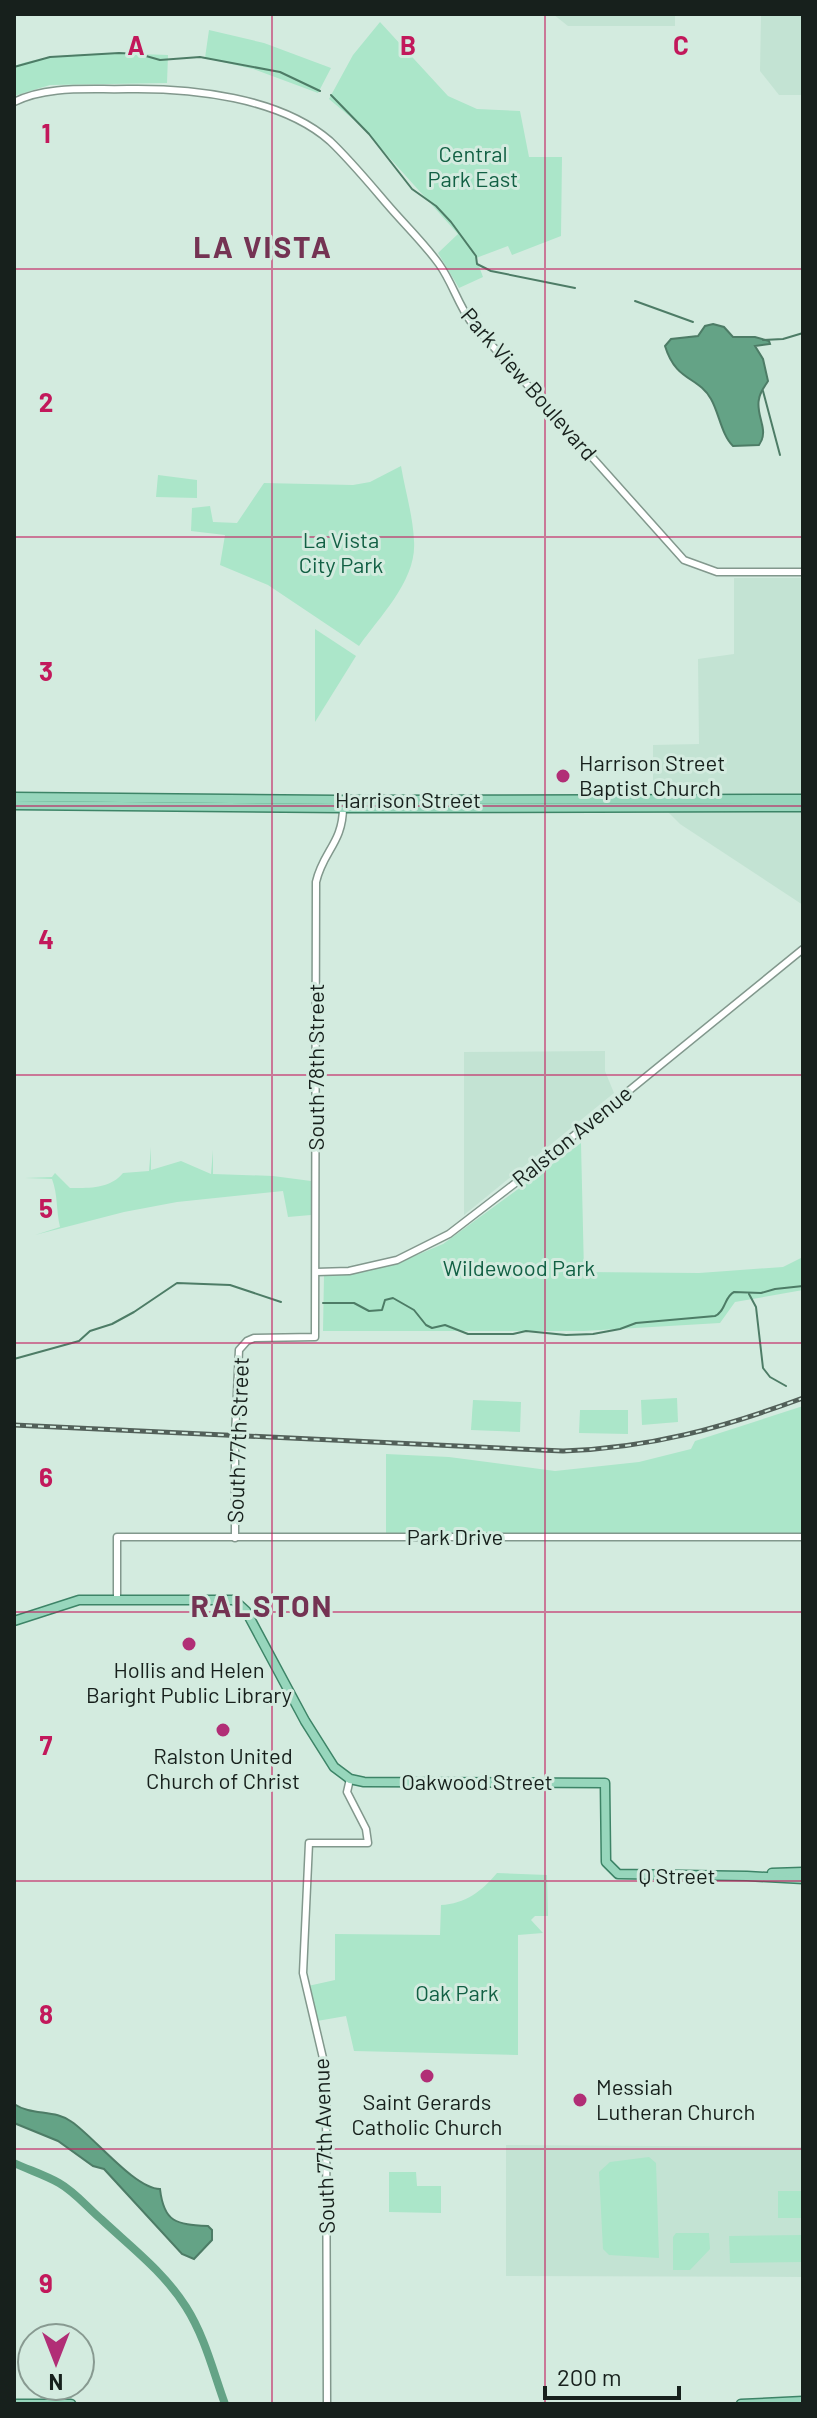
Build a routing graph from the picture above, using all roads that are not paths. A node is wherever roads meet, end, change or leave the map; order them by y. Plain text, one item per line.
1 (14, 102) edge
2 (803, 572) edge
3 (14, 797) edge
4 (803, 799) edge
5 (14, 805) edge
6 (343, 805) junction
7 (803, 807) edge
8 (803, 949) edge
9 (316, 1272) junction
10 (244, 1344) joint
11 (803, 1537) edge
12 (235, 1538) junction
13 (117, 1599) junction
14 (14, 1621) edge
15 (350, 1779) junction
16 (610, 1867) joint
17 (803, 1872) edge
18 (747, 1876) junction
19 (803, 1879) edge
20 (803, 2401) edge
21 (14, 2404) edge
22 (71, 2404) edge
23 (327, 2404) edge
24 (741, 2404) edge

1 - 2 street, Park View Boulevard
3 - 4 main road, Harrison Street
5 - 6 main road, Harrison Street
6 - 7 main road, Harrison Street
6 - 9 street, South 78th Street
8 - 9 street, Ralston Avenue
9 - 10 street, South 78th Street
10 - 12 street, South 77th Street
11 - 12 street, Park Drive
12 - 13 street, Park Drive
13 - 14 main road
13 - 15 main road
15 - 16 main road, Oakwood Street
15 - 23 street, South 77th Avenue
16 - 18 main road, Q Street
17 - 18 main road, Q Street
18 - 19 main road, Q Street
20 - 24 main road
21 - 22 main road

